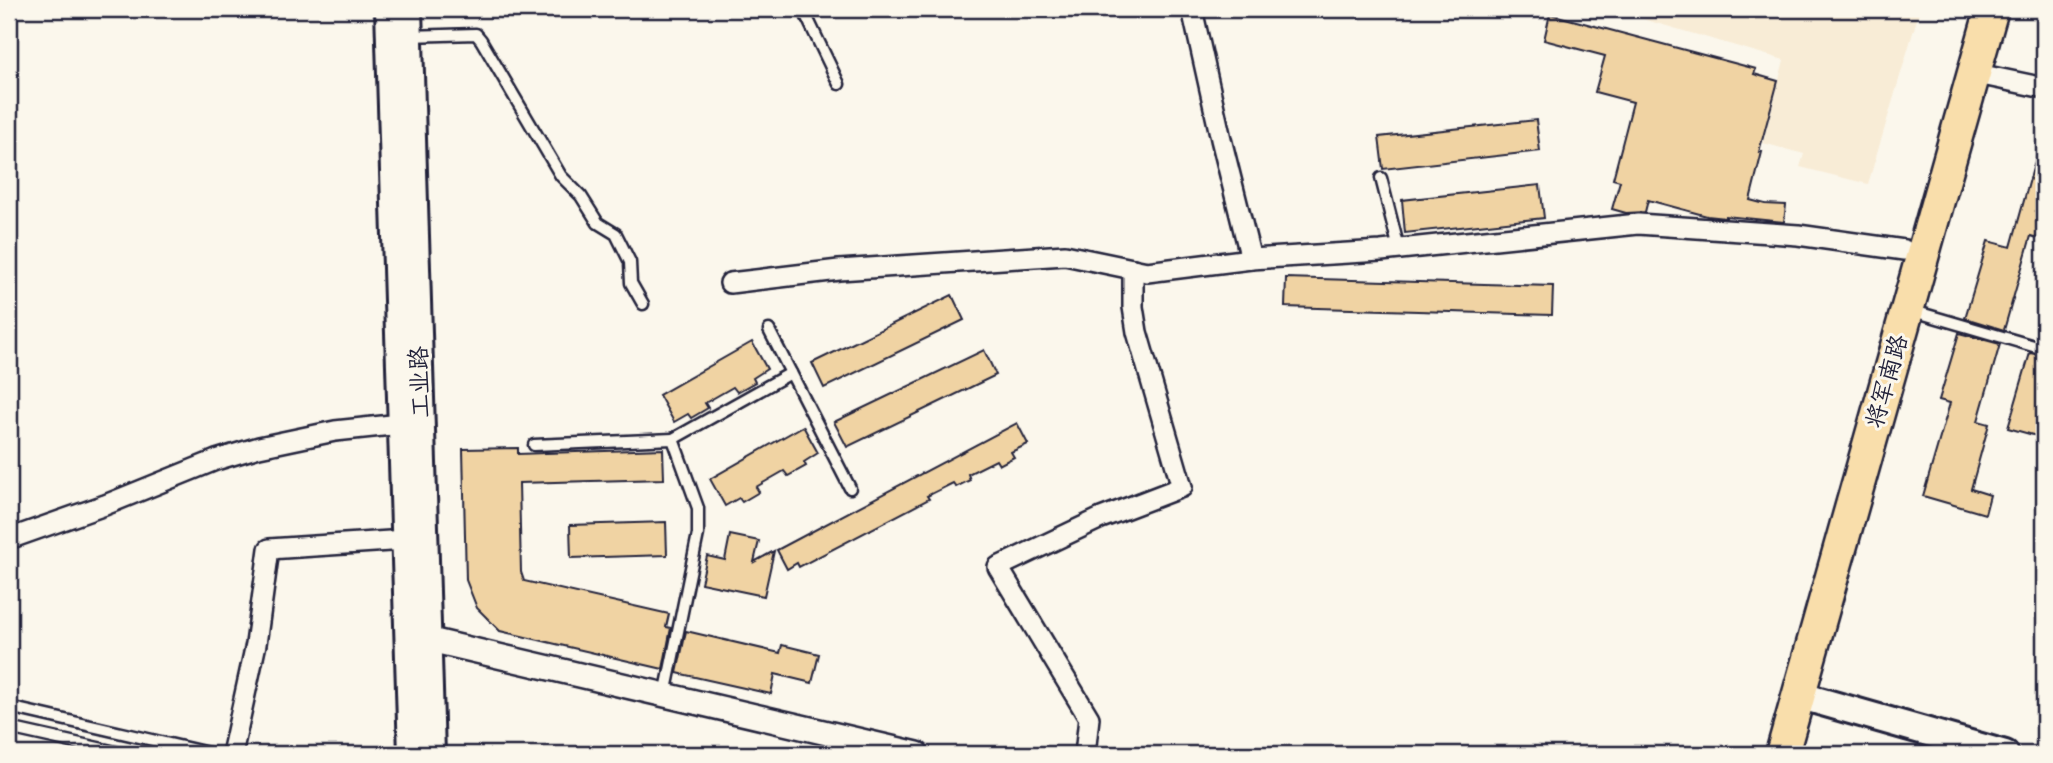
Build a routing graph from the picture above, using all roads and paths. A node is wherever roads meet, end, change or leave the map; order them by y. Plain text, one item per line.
1 (389, 9) edge
2 (408, 9) edge
3 (803, 9) edge
4 (1192, 9) edge
5 (1972, 9) edge
6 (1992, 9) edge
7 (409, 36) junction
8 (1973, 73) junction
9 (839, 84) dead end
10 (2044, 88) edge
11 (1381, 178) dead end
12 (1399, 249) junction
13 (1905, 250) junction
14 (1251, 259) junction
15 (1133, 269) junction
16 (730, 283) dead end
17 (643, 304) dead end
18 (1906, 309) junction
19 (769, 330) dead end
20 (2044, 349) edge
21 (791, 373) junction
22 (401, 424) junction
23 (673, 439) junction
24 (534, 445) dead end
25 (850, 488) dead end
26 (9, 539) edge
27 (405, 540) junction
28 (418, 638) junction
29 (665, 695) junction
30 (1798, 695) junction
31 (9, 707) edge
32 (9, 728) edge
33 (125, 754) edge
34 (214, 754) edge
35 (232, 754) edge
36 (412, 754) edge
37 (431, 754) edge
38 (917, 754) edge
39 (1085, 754) edge
40 (1764, 754) edge
41 (1782, 754) edge
42 (2005, 754) edge

1 - 22 main road, 工业路
2 - 7 main road, 工业路
3 - 9 lane
4 - 14 street
5 - 13 highway, 将军南路
6 - 8 highway, 将军南路
7 - 17 lane
7 - 28 main road, 工业路
8 - 10 street
8 - 18 highway, 将军南路
11 - 12 lane
12 - 13 street
12 - 14 street
13 - 40 highway, 将军南路
14 - 15 street
15 - 16 street
15 - 39 street
18 - 20 lane
18 - 30 highway, 将军南路
19 - 21 lane
21 - 23 lane
21 - 25 lane
22 - 26 street
22 - 27 main road, 工业路
23 - 24 lane
23 - 29 lane
27 - 28 main road, 工业路
27 - 35 street
28 - 29 street
28 - 36 main road, 工业路
28 - 37 main road, 工业路
29 - 38 street
30 - 41 highway, 将军南路
30 - 42 main road
31 - 34 lane
32 - 33 lane

